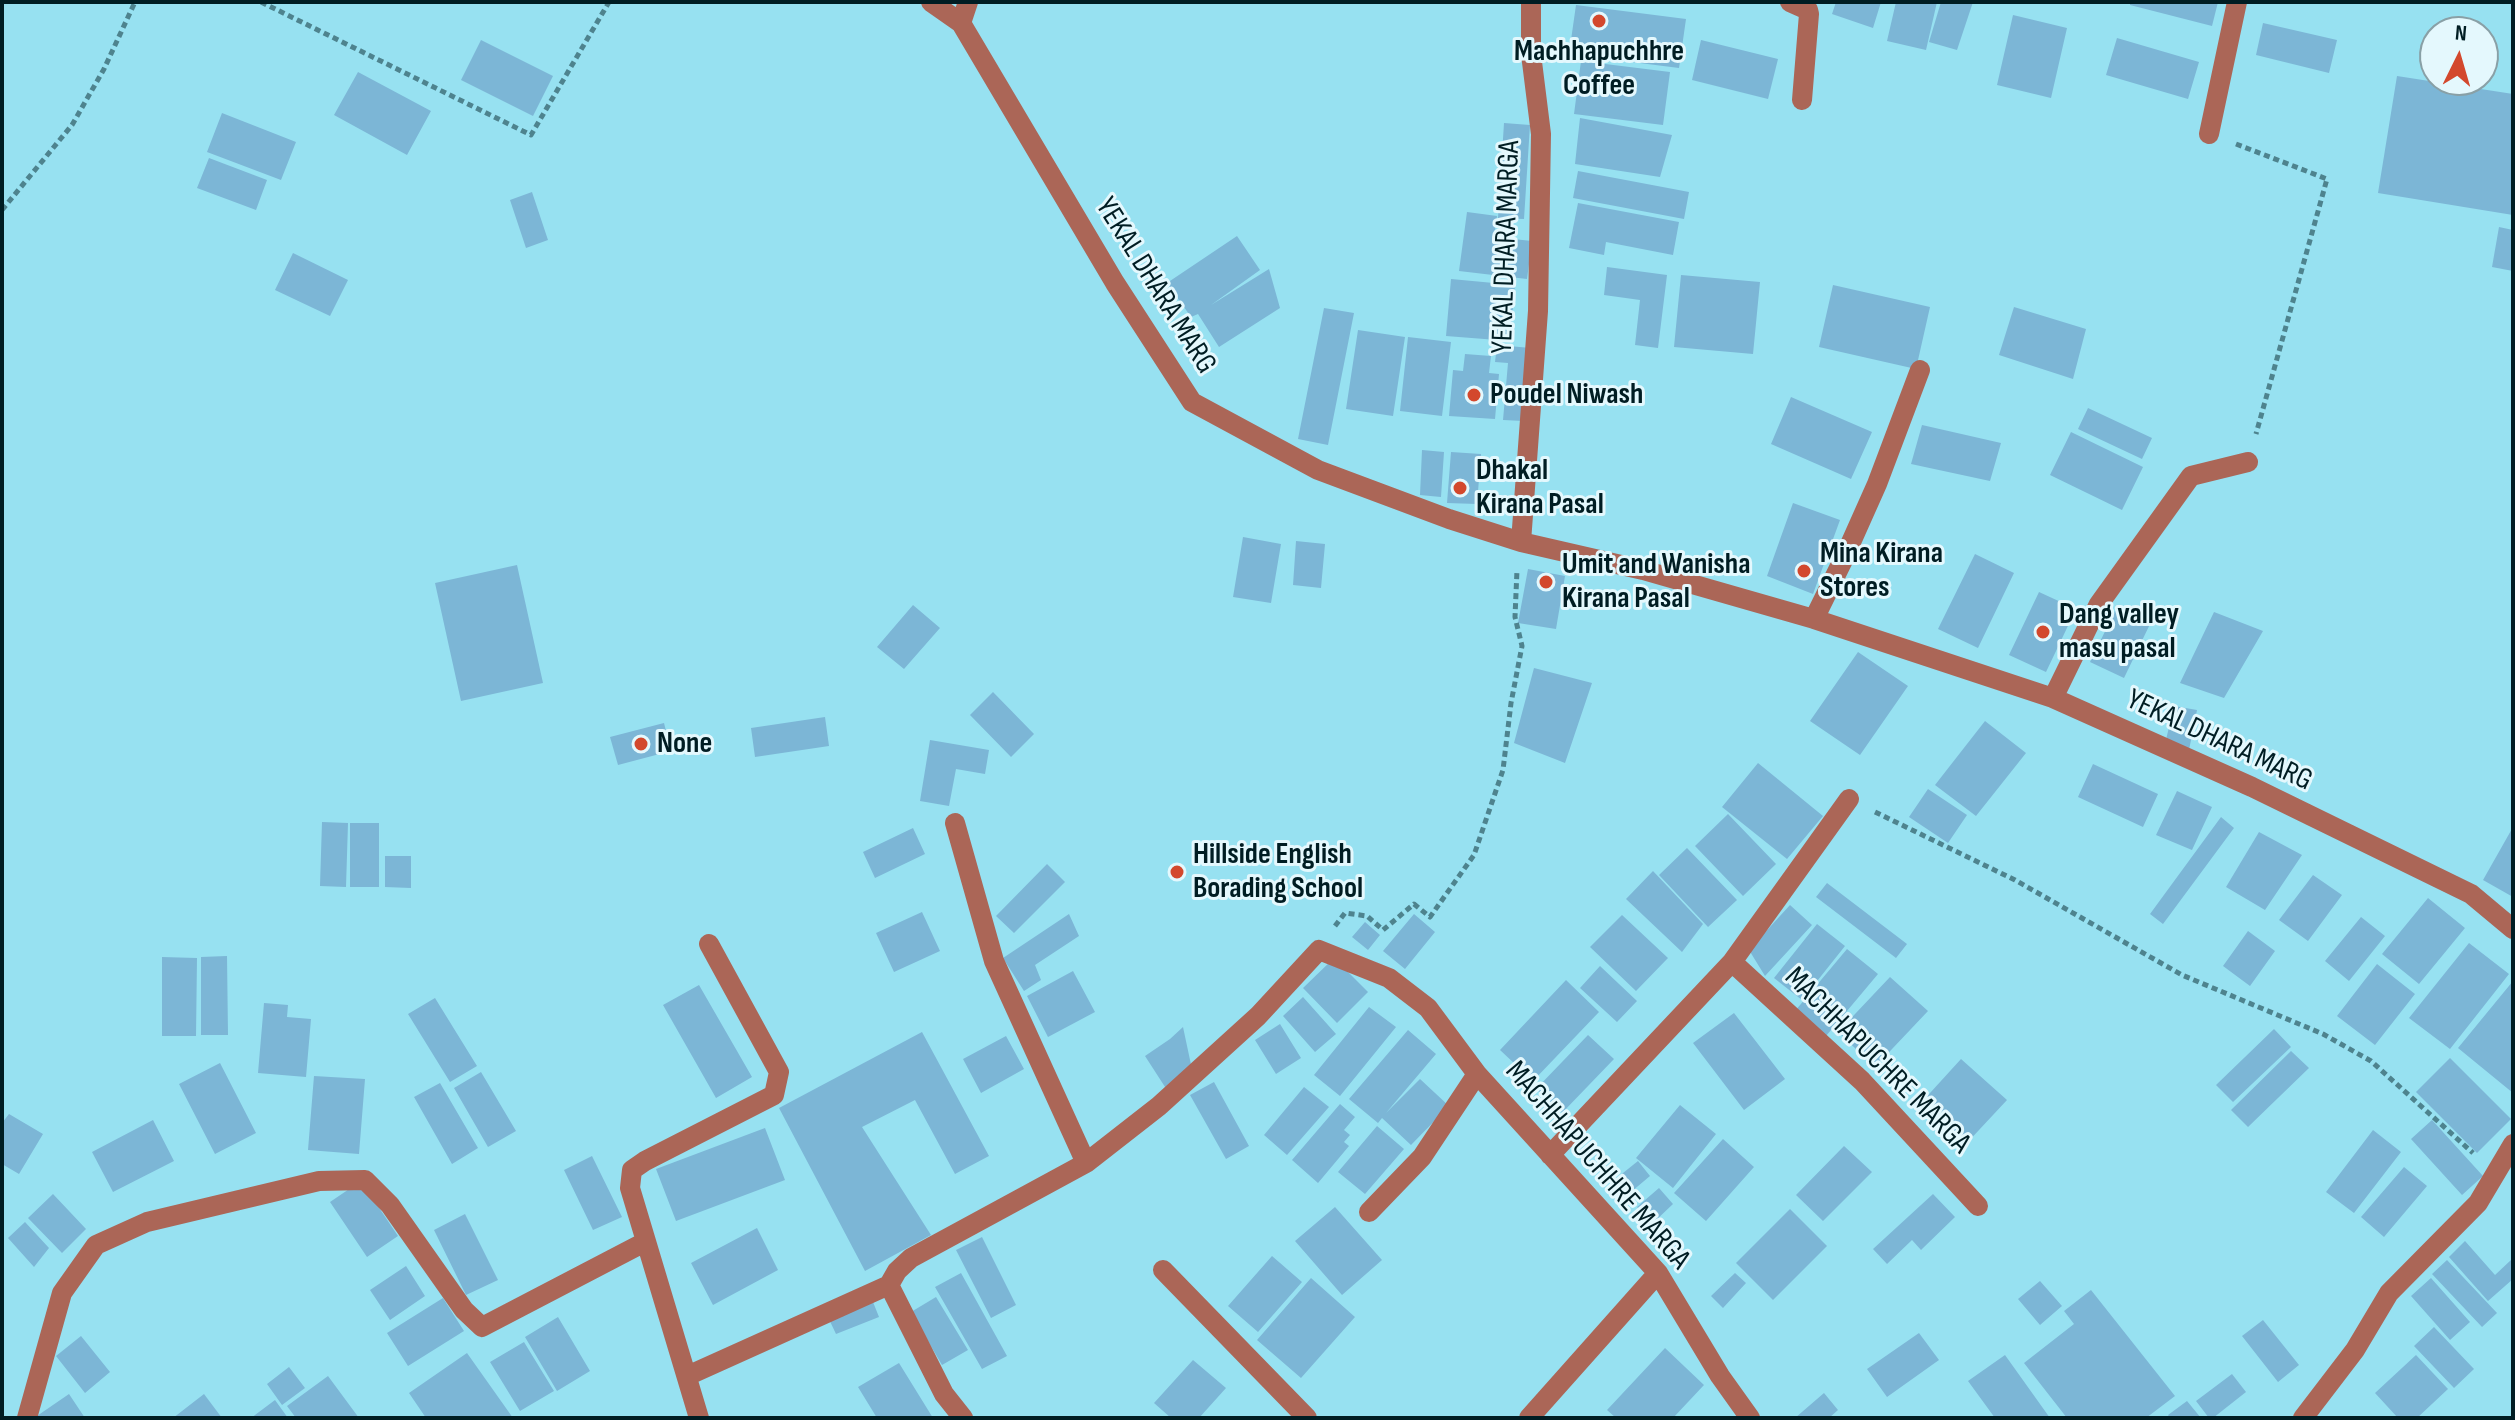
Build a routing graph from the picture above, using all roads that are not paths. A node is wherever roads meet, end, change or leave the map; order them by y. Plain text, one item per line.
1 (931, 2) edge
2 (968, 2) edge
3 (1531, 2) edge
4 (1790, 2) edge
5 (2237, 2) edge
6 (961, 23) junction
7 (1802, 100) dead end
8 (2209, 134) road end
9 (1920, 370) dead end
10 (2248, 462) road end
11 (1521, 542) junction
12 (1814, 619) junction
13 (2053, 698) junction
14 (1849, 799) road end
15 (955, 823) dead end
16 (2513, 929) edge
17 (709, 944) dead end
18 (1732, 962) junction
19 (1477, 1074) junction
20 (2513, 1144) edge
21 (1550, 1155) junction
22 (1086, 1163) junction
23 (1978, 1206) dead end
24 (1369, 1212) dead end
25 (645, 1242) junction
26 (1163, 1270) dead end
27 (1658, 1273) junction
28 (889, 1285) junction
29 (687, 1376) junction
30 (27, 1418) edge
31 (699, 1418) edge
32 (963, 1418) edge
33 (1307, 1418) edge
34 (1529, 1418) edge
35 (1750, 1418) edge
36 (2303, 1418) edge

1 - 6 street
2 - 6 street
3 - 11 street, YEKAL DHARA MARGA
4 - 7 street
5 - 8 street
6 - 11 street, YEKAL DHARA MARG
9 - 12 street
10 - 13 street
11 - 12 street, YEKAL DHARA MARG
12 - 13 street, YEKAL DHARA MARG
13 - 16 street, YEKAL DHARA MARG
14 - 18 street
15 - 22 street
17 - 25 street
18 - 21 street
18 - 23 street, MACHHAPUCHRE MARGA
19 - 21 street, MACHHAPUCHHRE MARGA
19 - 22 street
19 - 24 street
20 - 36 street
21 - 27 street, MACHHAPUCHHRE MARGA
22 - 28 street
25 - 29 street
25 - 30 street
26 - 33 street
27 - 34 street
27 - 35 street, MACHHAPUCHHRE MARGA
28 - 29 street
28 - 32 street
29 - 31 street

